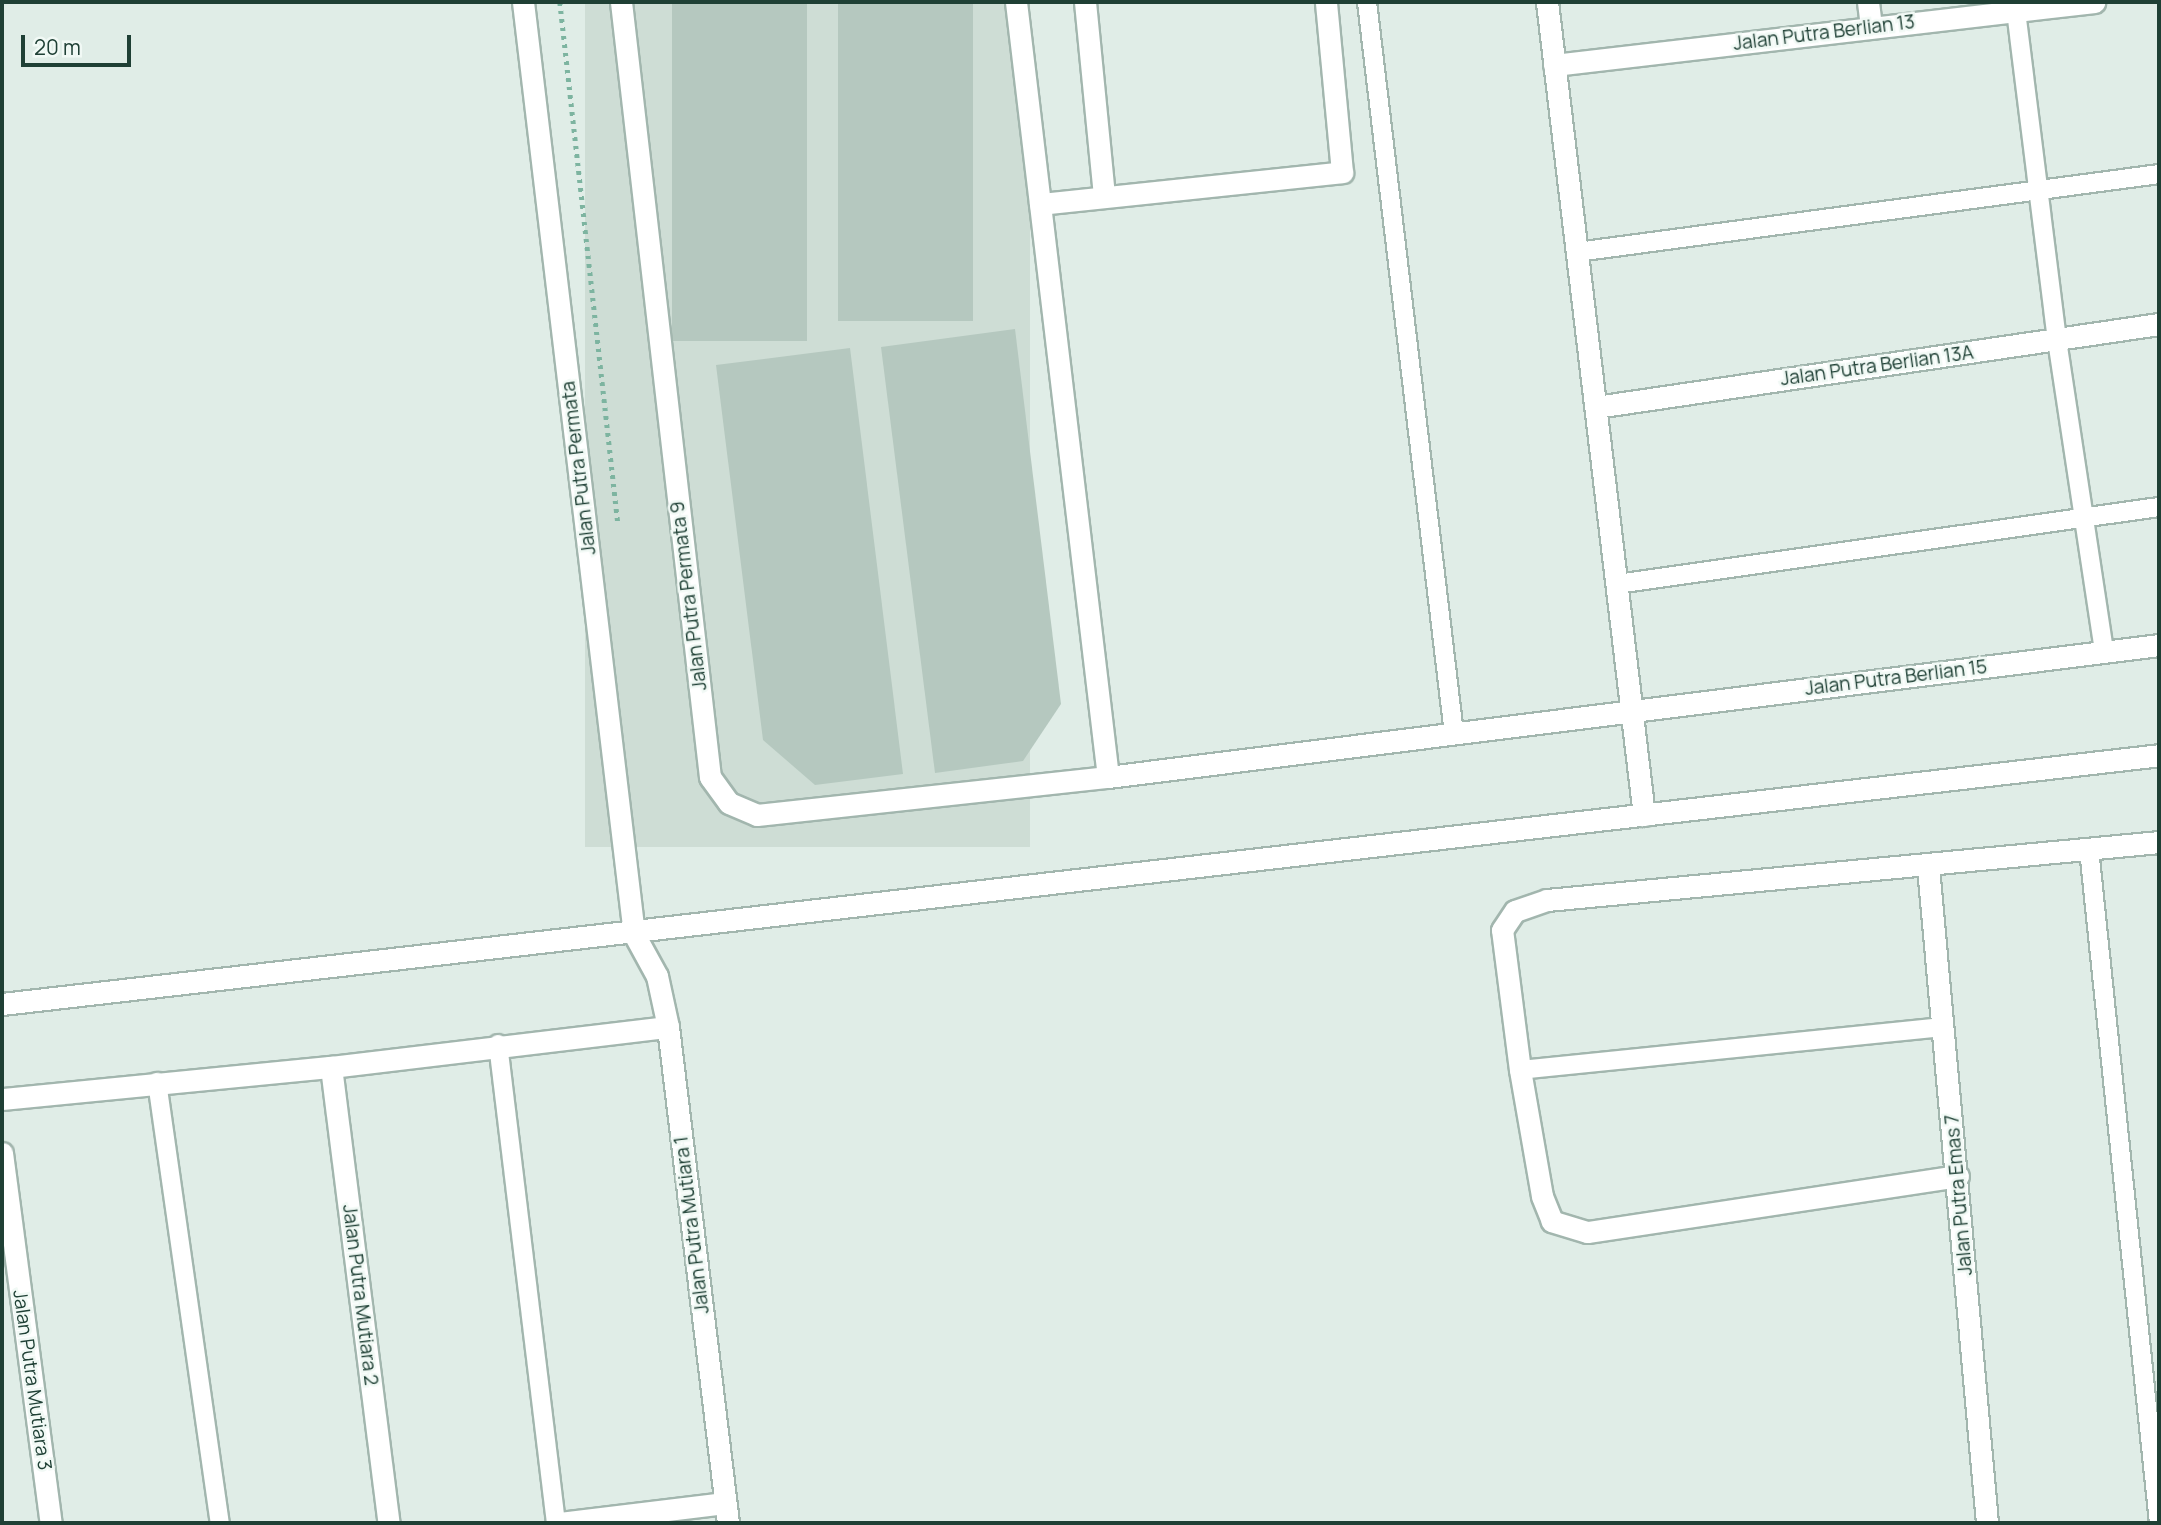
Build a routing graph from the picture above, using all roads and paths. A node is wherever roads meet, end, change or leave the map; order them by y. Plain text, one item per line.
1 (523, 2) edge
2 (560, 2) edge
3 (621, 2) edge
4 (1016, 2) edge
5 (1085, 2) edge
6 (1326, 2) edge
7 (1367, 2) edge
8 (1546, 2) edge
9 (1868, 2) edge
10 (2094, 2) edge
11 (2016, 11) junction
12 (1871, 27) junction
13 (1554, 65) junction
14 (2159, 174) edge
15 (2040, 190) junction
16 (1104, 195) junction
17 (1040, 204) junction
18 (1577, 252) junction
19 (2159, 324) edge
20 (2057, 340) junction
21 (1596, 407) junction
22 (2159, 507) edge
23 (2085, 517) junction
24 (618, 529) dead end
25 (1617, 584) junction
26 (2159, 645) edge
27 (2104, 652) junction
28 (1633, 711) junction
29 (1454, 734) junction
30 (2159, 755) edge
31 (1108, 777) junction
32 (1644, 815) junction
33 (2159, 842) edge
34 (2089, 849) junction
35 (1928, 867) junction
36 (634, 934) junction
37 (2, 1004) edge
38 (668, 1027) junction
39 (1944, 1027) junction
40 (498, 1044) junction
41 (331, 1068) junction
42 (1520, 1070) junction
43 (157, 1082) junction
44 (2, 1099) edge
45 (2, 1153) edge
46 (1958, 1176) junction
47 (727, 1513) edge
48 (51, 1523) edge
49 (220, 1523) edge
50 (389, 1523) edge
51 (558, 1523) edge
52 (1987, 1523) edge
53 (2159, 1523) edge

1 - 36 street, Jalan Putra Permata
2 - 24 path
3 - 31 street, Jalan Putra Permata 9
4 - 17 street
5 - 16 street
6 - 16 street
7 - 29 lane
8 - 13 street
9 - 12 street
10 - 11 street, Jalan Putra Berlian 13
11 - 12 street, Jalan Putra Berlian 13
11 - 15 lane
12 - 13 street, Jalan Putra Berlian 13
13 - 18 street
14 - 15 lane
15 - 18 lane
15 - 20 lane
16 - 17 street
17 - 31 street
18 - 21 street
19 - 20 street, Jalan Putra Berlian 13A
20 - 21 street, Jalan Putra Berlian 13A
20 - 23 lane
21 - 25 street
22 - 23 lane
23 - 25 lane
23 - 27 lane
25 - 28 street
26 - 27 street, Jalan Putra Berlian 15
27 - 28 street, Jalan Putra Berlian 15
28 - 29 street, Jalan Putra Berlian 15
28 - 32 street
29 - 31 street, Jalan Putra Permata 9
30 - 32 street
32 - 36 street
33 - 34 street
34 - 35 street
34 - 53 lane
35 - 39 street, Jalan Putra Emas 7
35 - 42 street
36 - 37 street
36 - 38 street, Jalan Putra Mutiara 1
38 - 40 street
38 - 47 street, Jalan Putra Mutiara 1
39 - 42 lane
39 - 46 street, Jalan Putra Emas 7
40 - 41 street
40 - 51 lane
41 - 43 street
41 - 50 street, Jalan Putra Mutiara 2
42 - 46 street
43 - 44 street
43 - 49 lane
45 - 48 street, Jalan Putra Mutiara 3
46 - 52 street, Jalan Putra Emas 7
47 - 51 street

